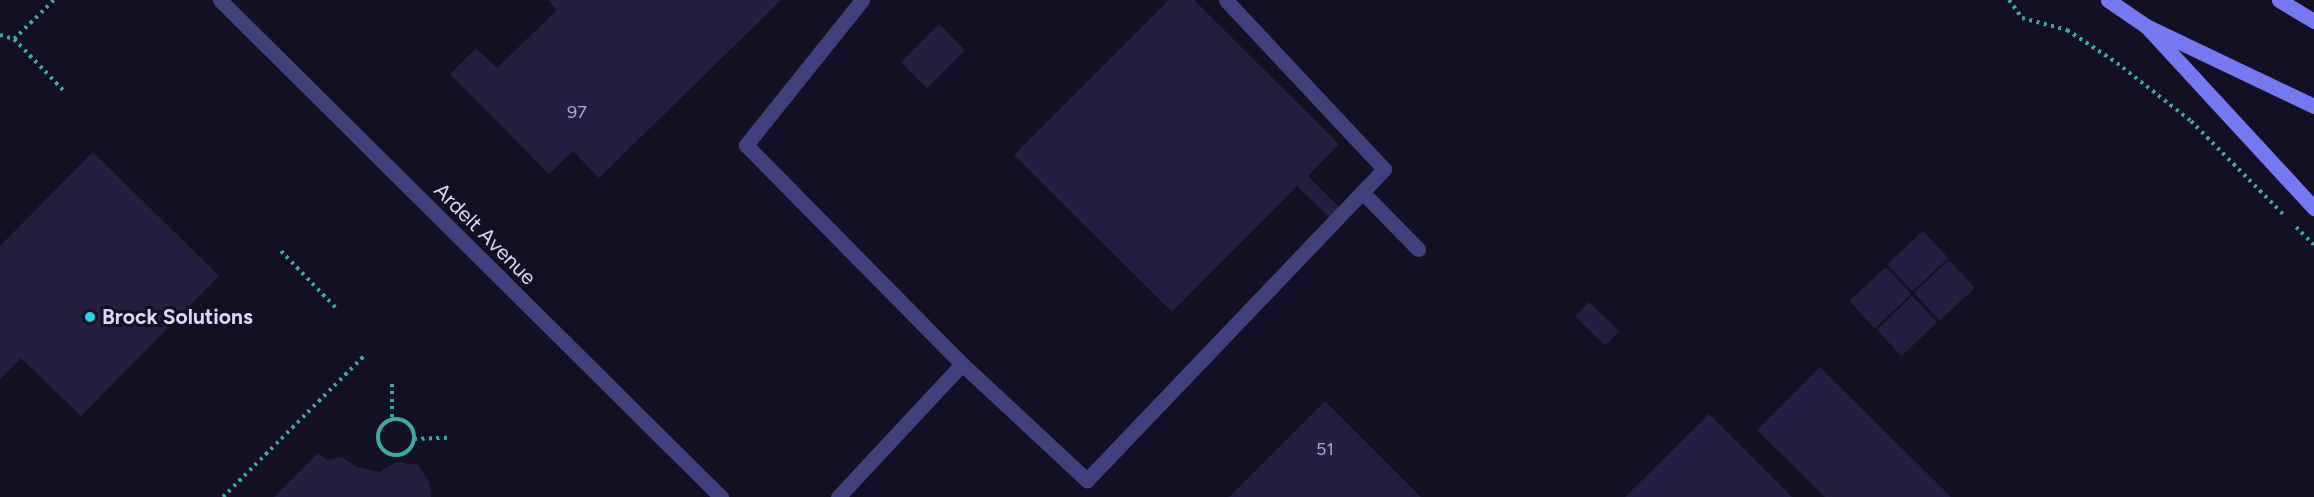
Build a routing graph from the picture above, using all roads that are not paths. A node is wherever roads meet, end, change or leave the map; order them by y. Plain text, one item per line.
1 (220, 0) edge
2 (862, 0) edge
3 (1226, 0) edge
4 (2108, 0) edge
5 (2279, 0) edge
6 (2314, 21) edge
7 (2146, 26) junction
8 (2314, 106) edge
9 (1362, 192) junction
10 (2314, 208) edge
11 (1418, 249) dead end
12 (962, 364) junction
13 (721, 497) edge
14 (838, 497) edge

1 - 13 street, Ardelt Avenue
2 - 12 street
3 - 9 street
4 - 7 main road
5 - 6 main road
7 - 8 main road
7 - 10 main road
9 - 11 street
9 - 12 street
12 - 14 street

